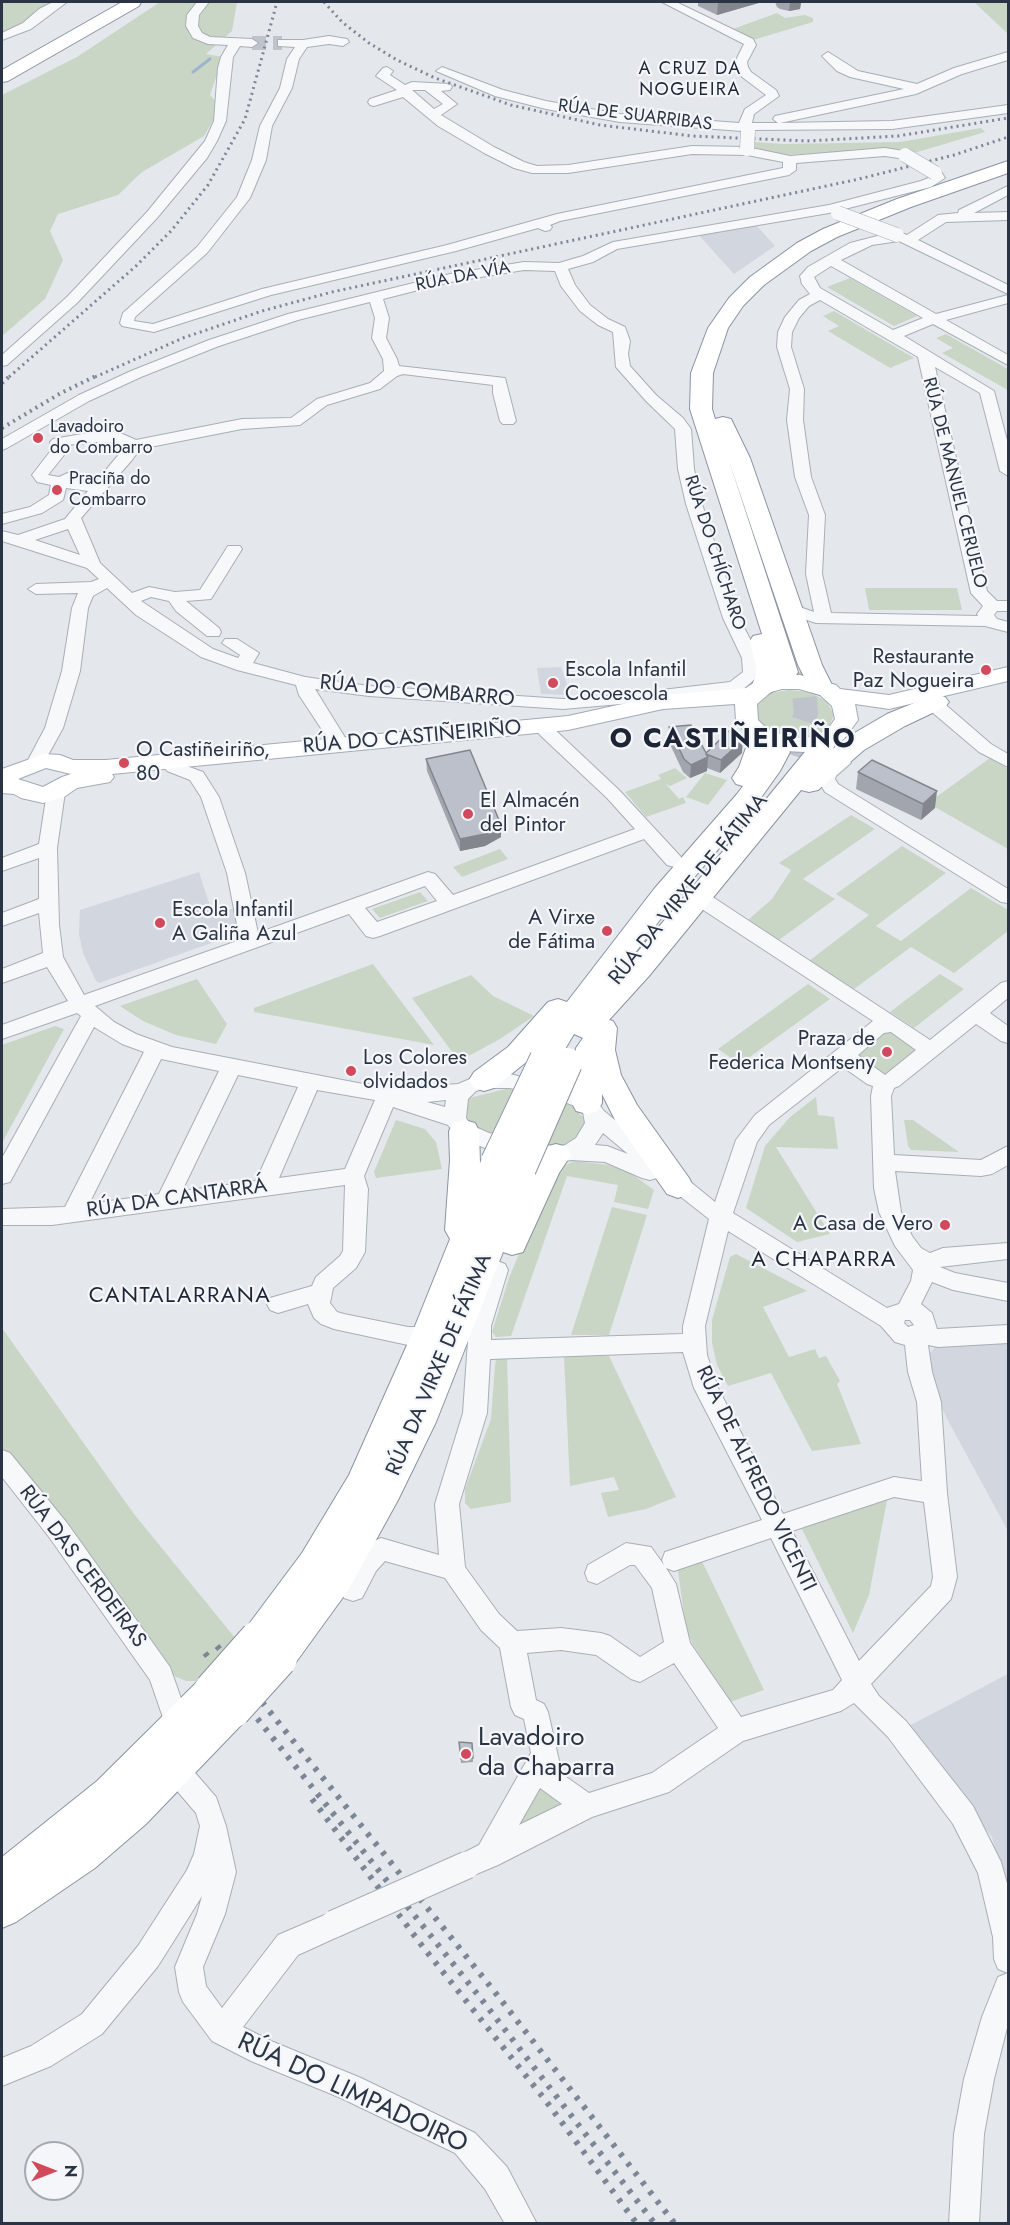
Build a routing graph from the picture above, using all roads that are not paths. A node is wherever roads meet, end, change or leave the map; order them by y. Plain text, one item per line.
1 (61, 2) edge
2 (114, 2) edge
3 (133, 2) edge
4 (203, 2) edge
5 (668, 2) edge
6 (2, 37) edge
7 (235, 41) junction
8 (252, 42) tunnel mouth
9 (343, 42) dead end
10 (282, 43) tunnel mouth
11 (303, 44) junction
12 (828, 56) dead end
13 (1008, 56) edge
14 (2, 66) edge
15 (387, 71) dead end
16 (442, 71) dead end
17 (2, 77) edge
18 (916, 87) junction
19 (405, 91) junction
20 (374, 102) dead end
21 (1008, 109) edge
22 (430, 114) junction
23 (762, 125) junction
24 (747, 129) junction
25 (747, 150) junction
26 (790, 160) junction
27 (1008, 167) edge
28 (1008, 177) edge
29 (1008, 190) edge
30 (910, 206) junction
31 (834, 211) junction
32 (960, 216) junction
33 (1008, 216) edge
34 (902, 237) junction
35 (831, 260) junction
36 (560, 267) junction
37 (1008, 290) edge
38 (817, 292) junction
39 (375, 295) junction
40 (1008, 299) edge
41 (933, 319) junction
42 (892, 336) junction
43 (925, 355) junction
44 (1008, 361) edge
45 (2, 362) edge
46 (392, 372) junction
47 (1008, 398) edge
48 (990, 400) junction
49 (701, 409) junction
50 (508, 420) dead end
51 (723, 423) junction
52 (2, 445) edge
53 (134, 445) junction
54 (1006, 449) edge
55 (81, 471) dead end
56 (1008, 471) edge
57 (51, 481) junction
58 (98, 488) junction
59 (27, 496) dead end
60 (44, 504) junction
61 (2, 519) edge
62 (73, 519) junction
63 (2, 536) edge
64 (19, 540) junction
65 (234, 549) dead end
66 (93, 565) junction
67 (110, 581) junction
68 (93, 587) junction
69 (36, 589) dead end
70 (175, 597) junction
71 (130, 600) junction
72 (791, 609) junction
73 (994, 611) edge
74 (820, 618) junction
75 (1008, 627) edge
76 (213, 632) dead end
77 (231, 643) dead end
78 (243, 666) junction
79 (1008, 674) edge
80 (304, 682) junction
81 (1008, 683) edge
82 (756, 685) junction
83 (830, 691) junction
84 (602, 702) joint
85 (936, 702) junction
86 (877, 730) junction
87 (546, 731) junction
88 (833, 734) junction
89 (769, 740) junction
90 (331, 742) junction
91 (368, 748) junction
92 (274, 758) junction
93 (1008, 761) edge
94 (217, 763) junction
95 (173, 767) junction
96 (38, 775) edge
97 (197, 776) junction
98 (797, 794) junction
99 (841, 795) junction
100 (646, 832) junction
101 (750, 836) junction
102 (48, 848) junction
103 (674, 861) junction
104 (2, 866) edge
105 (698, 897) junction
106 (1008, 897) edge
107 (49, 902) junction
108 (449, 902) junction
109 (353, 906) junction
110 (2, 920) edge
111 (250, 943) junction
112 (604, 954) junction
113 (53, 957) junction
114 (2, 976) edge
115 (1008, 988) edge
116 (86, 1009) junction
117 (976, 1014) junction
118 (884, 1022) junction
119 (585, 1026) junction
120 (2, 1032) edge
121 (1008, 1036) edge
122 (925, 1048) junction
123 (155, 1050) junction
124 (845, 1057) junction
125 (231, 1067) junction
126 (310, 1082) junction
127 (473, 1085) junction
128 (880, 1086) junction
129 (379, 1097) junction
130 (591, 1109) junction
131 (460, 1125) junction
132 (563, 1153) junction
133 (1008, 1154) edge
134 (886, 1163) junction
135 (509, 1165) junction
136 (2, 1176) edge
137 (353, 1176) junction
138 (678, 1186) junction
139 (264, 1188) junction
140 (167, 1200) junction
141 (72, 1214) junction
142 (2, 1217) edge
143 (721, 1217) junction
144 (1008, 1251) edge
145 (459, 1254) junction
146 (924, 1268) junction
147 (320, 1292) junction
148 (1008, 1292) edge
149 (278, 1304) dead end
150 (909, 1319) junction
151 (1008, 1334) edge
152 (427, 1336) junction
153 (480, 1341) junction
154 (693, 1342) junction
155 (2, 1460) edge
156 (935, 1493) junction
157 (777, 1525) junction
158 (674, 1560) dead end
159 (453, 1570) junction
160 (597, 1573) dead end
161 (353, 1590) dead end
162 (512, 1643) junction
163 (678, 1647) junction
164 (269, 1649) junction
165 (161, 1675) junction
166 (858, 1683) junction
167 (223, 1700) junction
168 (178, 1727) junction
169 (735, 1731) junction
170 (544, 1754) junction
171 (176, 1769) junction
172 (586, 1806) junction
173 (213, 1826) junction
174 (81, 1855) junction
175 (477, 1861) junction
176 (2, 1881) edge
177 (2, 1908) edge
178 (2, 1932) edge
179 (1008, 1959) edge
180 (1008, 1987) edge
181 (222, 2031) junction
182 (2, 2072) edge
183 (522, 2223) edge
184 (964, 2223) edge

1 - 6 street
2 - 14 highway
3 - 17 highway
4 - 7 street
5 - 24 street
7 - 8 street
7 - 45 street
9 - 11 street
10 - 11 street
11 - 26 street
12 - 18 street
13 - 18 street, RÚA DE SUARRIBAS
15 - 19 street
16 - 24 street, RÚA DE SUARRIBAS
18 - 23 street, RÚA DE SUARRIBAS
19 - 20 street
19 - 22 street
19 - 22 street
21 - 23 street, RÚA DE SUARRIBAS
22 - 25 street
23 - 24 street, RÚA DE SUARRIBAS
24 - 25 street, bridge
25 - 26 street
26 - 31 street, RÚA DA VÍA, bridge
27 - 30 highway
28 - 30 highway
29 - 32 street
30 - 49 highway
30 - 51 highway
31 - 34 street, bridge
31 - 36 street, RÚA DA VÍA
32 - 33 street
32 - 34 street
34 - 35 street
34 - 37 street
35 - 38 street
35 - 41 street
36 - 39 street, RÚA DA VÍA
36 - 82 street, RÚA DO CHÍCHARO
38 - 42 street
38 - 74 street
39 - 46 street
39 - 52 street, RÚA DA VÍA
40 - 41 street
41 - 42 street
41 - 44 street
42 - 43 street
43 - 48 street
43 - 73 street, RÚA DE MANUEL CERUELO
46 - 50 street
46 - 53 street
47 - 48 street
48 - 54 street
49 - 51 highway
49 - 82 highway
51 - 72 highway
53 - 57 street
53 - 58 street
54 - 56 street
55 - 57 street
57 - 58 street
57 - 60 street
58 - 62 street
59 - 60 street
60 - 61 street
60 - 62 street
62 - 64 street
62 - 66 street
63 - 64 street, RÚA DO COMBARRO
64 - 66 street, RÚA DO COMBARRO
65 - 70 street
66 - 67 street, RÚA DO COMBARRO
67 - 68 street
67 - 71 street, RÚA DO COMBARRO
68 - 69 street
68 - 96 street
70 - 71 street
70 - 76 street
71 - 78 street, RÚA DO COMBARRO
72 - 74 street
72 - 83 highway
73 - 74 street
73 - 75 street
74 - 83 street
77 - 78 street
78 - 80 street, RÚA DO COMBARRO
79 - 83 main road, RÚA DO CASTIÑEIRIÑO
80 - 84 street, RÚA DO COMBARRO
80 - 90 street, RÚA DO COMBARRO
81 - 85 main road, RÚA DO CASTIÑEIRIÑO
82 - 83 main road, RÚA DO CASTIÑEIRIÑO
82 - 84 street, RÚA DO CASTIÑEIRIÑO
82 - 89 main road
82 - 90 main road, RÚA DO CASTIÑEIRIÑO
83 - 88 main road
85 - 86 highway
85 - 88 main road, RÚA DO CASTIÑEIRIÑO
85 - 93 street
86 - 98 highway
86 - 99 street
87 - 89 main road, RÚA DO CASTIÑEIRIÑO
87 - 91 main road, RÚA DO CASTIÑEIRIÑO
87 - 100 street
88 - 89 main road, RÚA DO CASTIÑEIRIÑO
88 - 101 highway
89 - 103 highway
89 - 119 highway, RÚA DA VIRXE DE FÁTIMA
90 - 91 main road
90 - 92 main road
90 - 96 main road, RÚA DO CASTIÑEIRIÑO
91 - 92 main road, RÚA DO CASTIÑEIRIÑO
92 - 94 main road, RÚA DO CASTIÑEIRIÑO
94 - 95 main road, RÚA DO CASTIÑEIRIÑO
94 - 97 street
95 - 96 main road, RÚA DO CASTIÑEIRIÑO
95 - 97 street
96 - 102 street
97 - 111 street
98 - 99 street
98 - 101 highway
99 - 106 street
100 - 103 street
100 - 108 street
101 - 105 highway
102 - 104 street
102 - 107 street
103 - 112 highway
105 - 118 street
105 - 119 highway
107 - 110 street
107 - 113 street
108 - 109 street
108 - 109 street
109 - 111 street
111 - 116 street
112 - 119 highway
112 - 127 highway
113 - 114 street
113 - 116 street
115 - 117 street
116 - 120 street
116 - 123 street
116 - 136 street
117 - 121 street
117 - 122 street
118 - 122 street
118 - 124 street
119 - 130 highway
119 - 135 highway, RÚA DA VIRXE DE FÁTIMA, bridge
119 - 138 highway
122 - 128 street
123 - 125 street
123 - 141 street
124 - 128 street
124 - 143 street, RÚA DE ALFREDO VICENTI
125 - 126 street
125 - 140 street
126 - 129 street
126 - 139 street
127 - 129 street
127 - 130 street
127 - 131 street
128 - 134 street
129 - 131 street
129 - 137 street
130 - 132 street
130 - 138 street
131 - 132 street
131 - 145 highway
132 - 138 street
132 - 153 highway
133 - 134 street
134 - 146 street
135 - 145 highway, RÚA DA VIRXE DE FÁTIMA
135 - 153 highway, RÚA DA VIRXE DE FÁTIMA
137 - 139 street, RÚA DA CANTARRÁ
137 - 147 street
138 - 143 street
139 - 140 street, RÚA DA CANTARRÁ
140 - 141 street, RÚA DA CANTARRÁ
141 - 142 street, RÚA DA CANTARRÁ
143 - 150 street
143 - 154 street, RÚA DE ALFREDO VICENTI
144 - 146 street
145 - 152 highway, RÚA DA VIRXE DE FÁTIMA
146 - 148 street
146 - 150 street
147 - 149 street
147 - 152 street
150 - 151 street
150 - 156 street
152 - 164 highway, RÚA DA VIRXE DE FÁTIMA
153 - 154 street
153 - 159 street
153 - 164 highway, RÚA DA VIRXE DE FÁTIMA
154 - 157 street, RÚA DE ALFREDO VICENTI
155 - 165 street, RÚA DAS CERDEIRAS
156 - 157 street
156 - 166 street
157 - 158 street
157 - 166 street, RÚA DE ALFREDO VICENTI
159 - 161 street
159 - 162 street
160 - 163 street
162 - 163 street
162 - 170 street
163 - 169 street
164 - 167 highway, RÚA DA VIRXE DE FÁTIMA, bridge
165 - 167 street, RÚA DAS CERDEIRAS
165 - 168 street, RÚA DAS CERDEIRAS
166 - 169 street
166 - 179 street, RÚA DE ALFREDO VICENTI
167 - 168 highway, RÚA DA VIRXE DE FÁTIMA
167 - 171 highway, RÚA DA VIRXE DE FÁTIMA
168 - 176 highway, RÚA DA VIRXE DE FÁTIMA
169 - 172 street
170 - 172 street
170 - 175 street
171 - 173 street, RÚA DO LIMPADOIRO
171 - 174 highway, RÚA DA VIRXE DE FÁTIMA
172 - 175 street
173 - 181 street, RÚA DO LIMPADOIRO
173 - 182 street
174 - 177 highway, RÚA DA VIRXE DE FÁTIMA
174 - 178 highway
175 - 181 street, bridge
180 - 184 street
181 - 183 street, RÚA DO LIMPADOIRO

